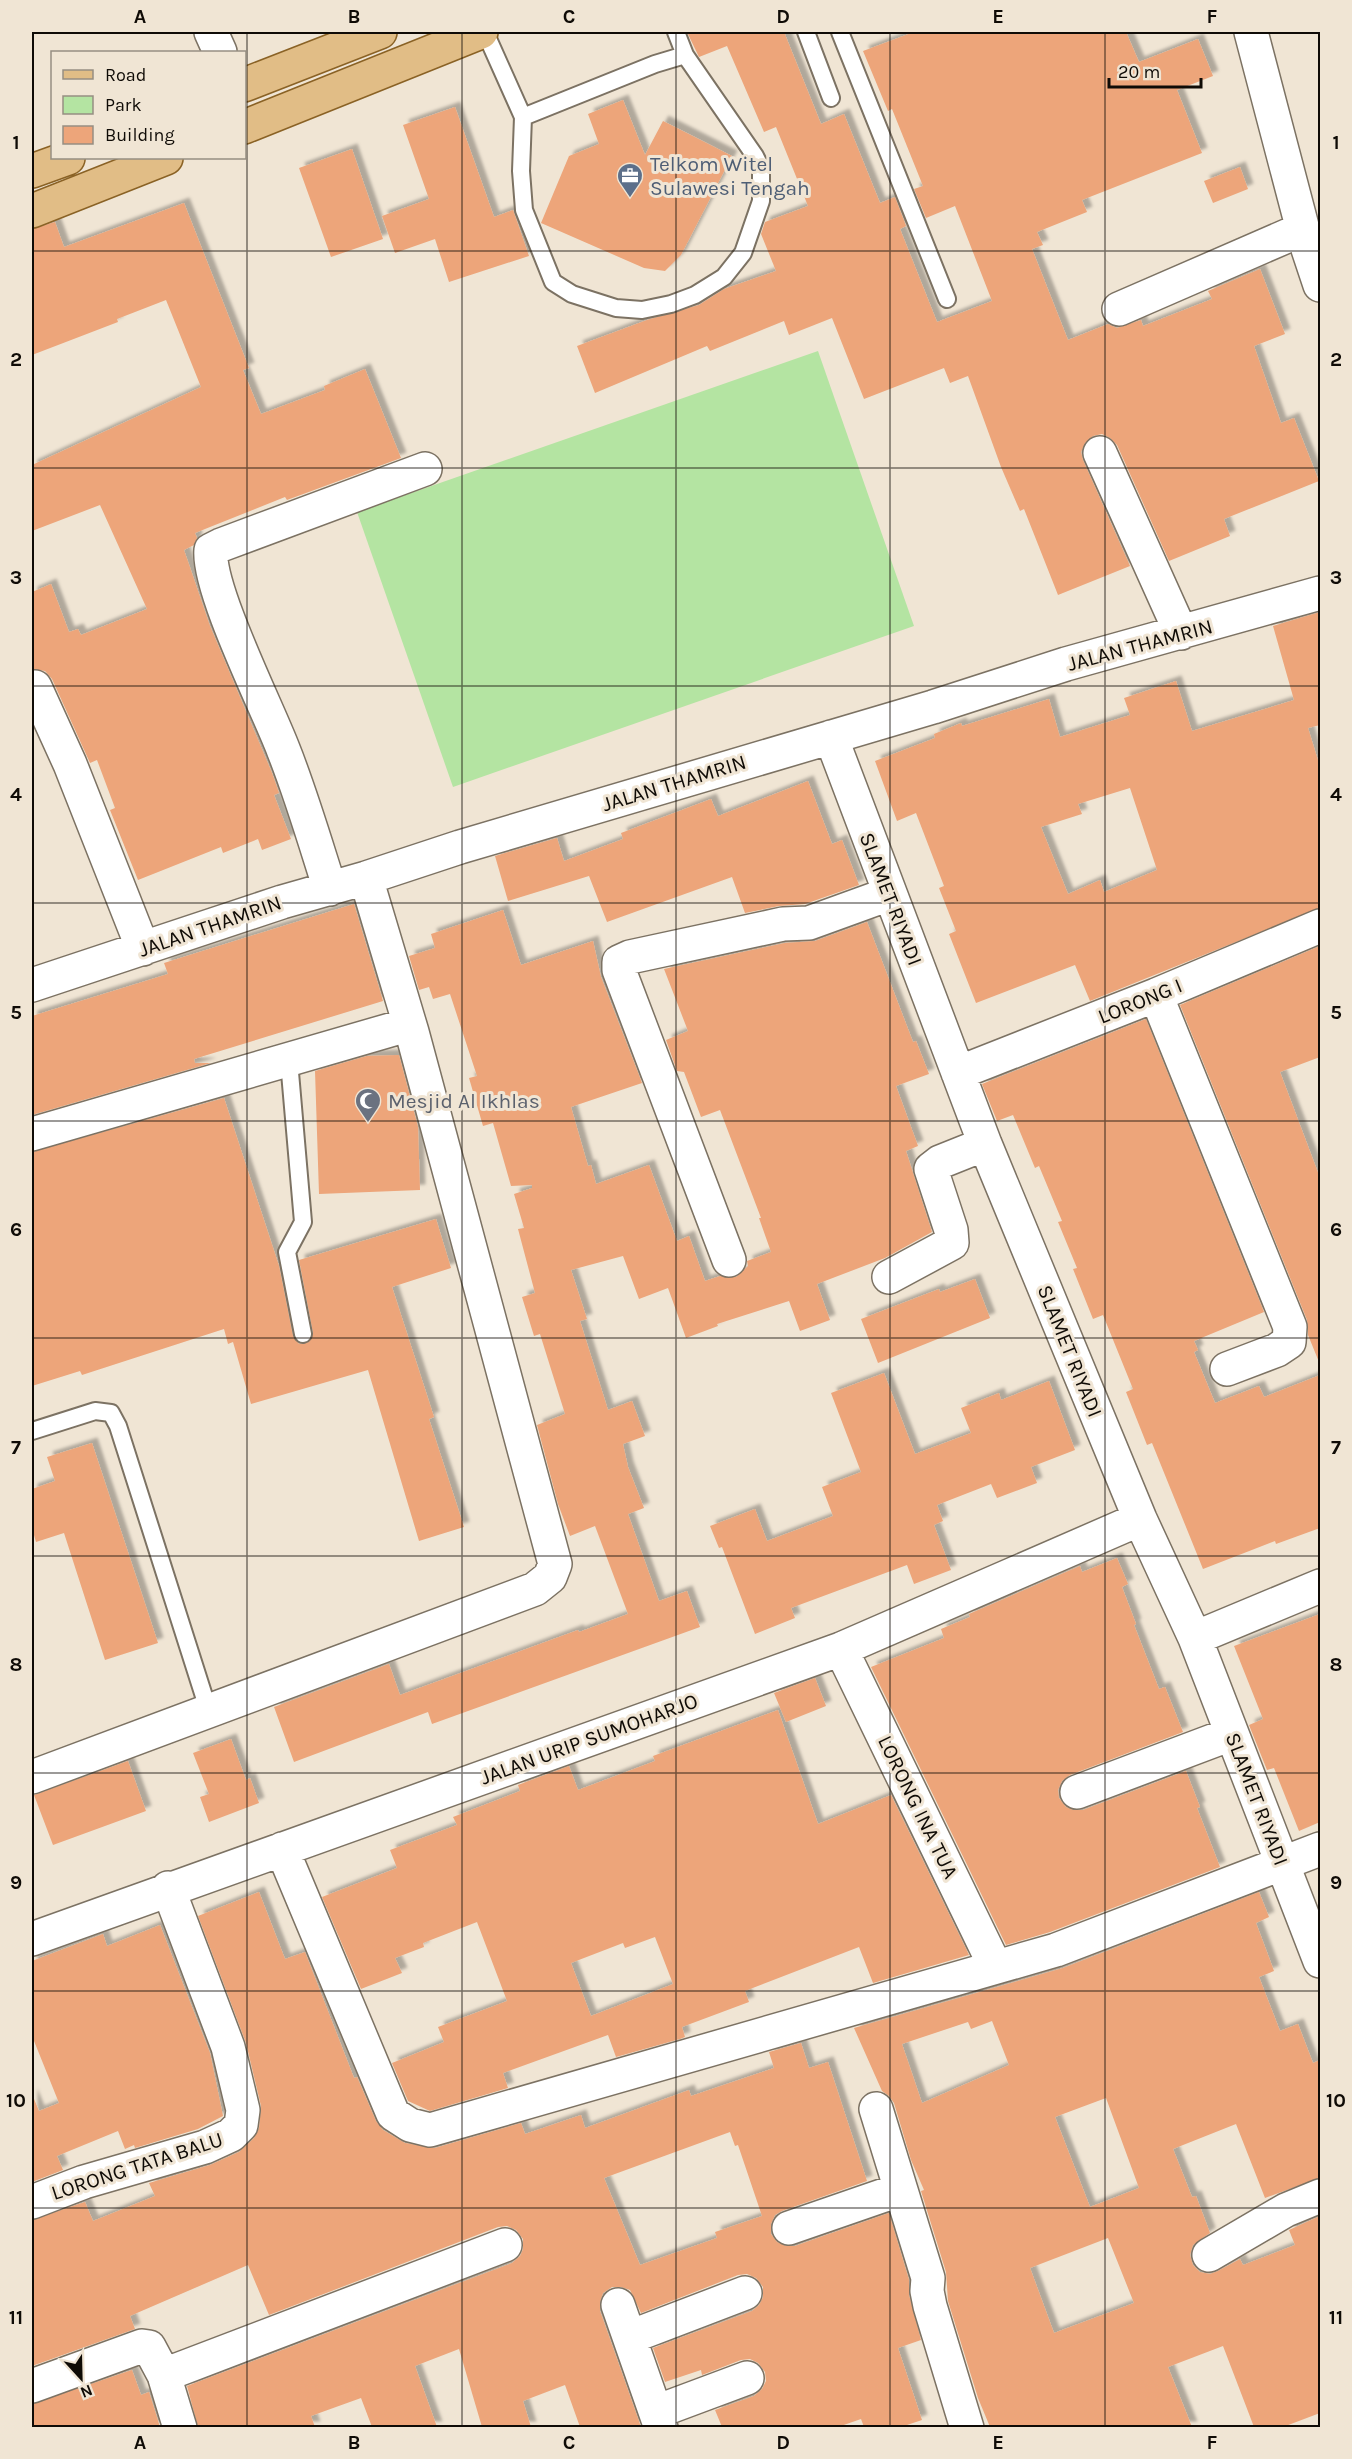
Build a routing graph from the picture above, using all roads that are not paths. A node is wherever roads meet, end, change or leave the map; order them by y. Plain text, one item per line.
1 (211, 32) edge
2 (380, 32) edge
3 (483, 32) edge
4 (676, 32) edge
5 (806, 32) edge
6 (840, 32) edge
7 (1251, 32) edge
8 (220, 51) edge
9 (685, 55) junction
10 (246, 84) edge
11 (831, 98) dead end
12 (523, 117) junction
13 (246, 126) edge
14 (65, 159) edge
15 (163, 159) edge
16 (32, 171) edge
17 (32, 211) edge
18 (1311, 240) edge
19 (1320, 285) edge
20 (947, 299) dead end
21 (1119, 309) dead end
22 (1100, 453) dead end
23 (425, 469) dead end
24 (1320, 593) edge
25 (1181, 633) junction
26 (35, 687) dead end
27 (831, 737) junction
28 (366, 878) junction
29 (330, 889) junction
30 (889, 894) junction
31 (1320, 926) edge
32 (143, 949) junction
33 (32, 985) edge
34 (1156, 995) junction
35 (412, 1032) junction
36 (289, 1061) junction
37 (958, 1072) junction
38 (32, 1134) edge
39 (986, 1144) junction
40 (729, 1260) dead end
41 (889, 1277) dead end
42 (303, 1334) dead end
43 (1227, 1369) dead end
44 (32, 1431) edge
45 (1140, 1519) junction
46 (1320, 1586) edge
47 (1195, 1638) junction
48 (841, 1648) junction
49 (209, 1712) junction
50 (1231, 1734) junction
51 (32, 1777) edge
52 (1077, 1792) dead end
53 (282, 1849) junction
54 (1320, 1849) edge
55 (1283, 1865) junction
56 (168, 1888) junction
57 (32, 1939) edge
58 (1320, 1961) edge
59 (994, 1966) junction
60 (876, 2109) dead end
61 (899, 2190) junction
62 (1320, 2196) edge
63 (32, 2202) edge
64 (789, 2228) dead end
65 (505, 2245) dead end
66 (1209, 2255) dead end
67 (745, 2293) dead end
68 (618, 2305) dead end
69 (630, 2337) junction
70 (164, 2375) junction
71 (747, 2378) dead end
72 (32, 2386) edge
73 (658, 2420) edge
74 (180, 2427) edge
75 (967, 2427) edge

1 - 8 street
2 - 10 main road
3 - 12 lane
3 - 13 main road
4 - 9 lane
5 - 11 lane
6 - 20 lane
7 - 18 street
9 - 12 lane
9 - 12 lane
14 - 16 main road
15 - 17 main road
18 - 19 street
18 - 21 street
22 - 25 street
23 - 29 street
24 - 25 street, JALAN THAMRIN
25 - 27 street, JALAN THAMRIN
26 - 32 street
27 - 28 street, JALAN THAMRIN
27 - 30 street, SLAMET RIYADI
28 - 29 street, JALAN THAMRIN
28 - 35 street
29 - 32 street, JALAN THAMRIN
30 - 37 street, SLAMET RIYADI
30 - 40 street
31 - 34 street, LORONG I
32 - 33 street, JALAN THAMRIN
34 - 37 street, LORONG I
34 - 43 street
35 - 36 street
35 - 49 street
36 - 38 street
36 - 42 lane
37 - 39 street, SLAMET RIYADI
39 - 41 street
39 - 45 street, SLAMET RIYADI
44 - 49 lane
45 - 47 street, SLAMET RIYADI
45 - 48 street, JALAN URIP SUMOHARJO
46 - 47 street
47 - 50 street, SLAMET RIYADI
48 - 53 street, JALAN URIP SUMOHARJO
48 - 59 street, LORONG INA TUA
49 - 51 street
50 - 52 street
50 - 55 street, SLAMET RIYADI
53 - 56 street, JALAN URIP SUMOHARJO
53 - 59 street
54 - 55 street
55 - 58 street, SLAMET RIYADI
55 - 59 street
56 - 57 street, JALAN URIP SUMOHARJO
56 - 63 street, LORONG TATA BALU
60 - 61 street
61 - 64 street
61 - 75 street
62 - 66 street
65 - 70 street
67 - 69 street
68 - 69 street
69 - 73 street
70 - 72 street
70 - 74 street
71 - 73 street

